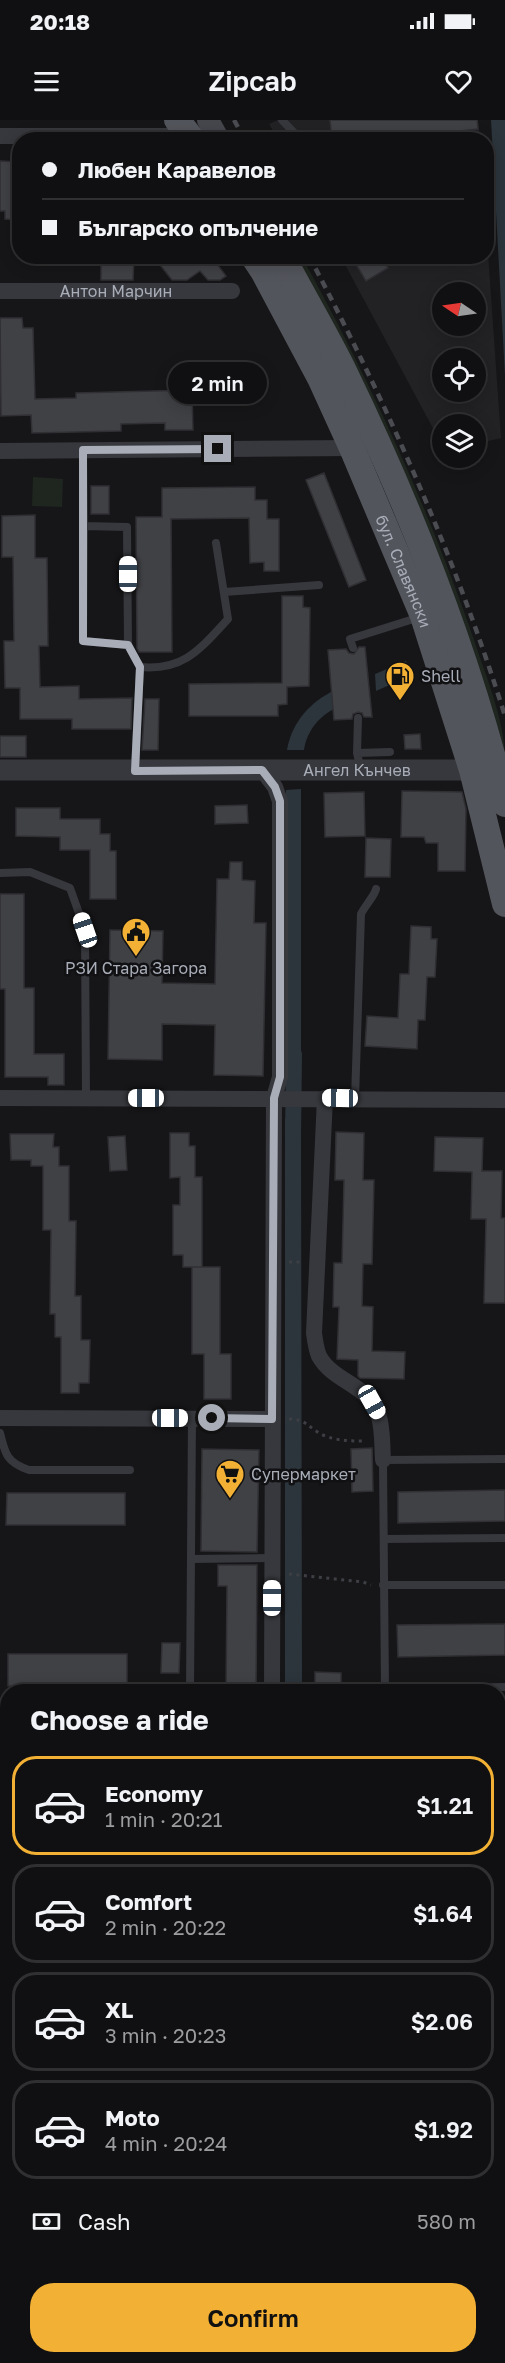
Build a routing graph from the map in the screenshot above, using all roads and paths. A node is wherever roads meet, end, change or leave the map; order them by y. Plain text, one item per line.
1 (282, 120) edge
2 (175, 131) edge
3 (140, 132) edge
4 (293, 132) edge
5 (258, 264) edge
6 (286, 264) edge
7 (0, 291) edge
8 (232, 291) dead end
9 (352, 448) junction
10 (83, 450) junction
11 (0, 451) edge
12 (84, 526) junction
13 (216, 543) dead end
14 (319, 585) dead end
15 (224, 592) junction
16 (423, 616) junction
17 (128, 645) junction
18 (353, 648) dead end
19 (140, 667) junction
20 (358, 718) dead end
21 (390, 752) dead end
22 (359, 762) junction
23 (0, 770) edge
24 (262, 770) junction
25 (135, 771) junction
26 (484, 771) junction
27 (505, 804) edge
28 (0, 873) edge
29 (376, 890) dead end
30 (505, 904) edge
31 (0, 1098) edge
32 (86, 1098) junction
33 (278, 1098) junction
34 (325, 1098) junction
35 (355, 1098) junction
36 (505, 1100) edge
37 (285, 1262) dead end
38 (302, 1262) dead end
39 (0, 1418) edge
40 (192, 1418) junction
41 (278, 1419) junction
42 (0, 1433) edge
43 (381, 1441) junction
44 (505, 1458) edge
45 (383, 1460) junction
46 (130, 1470) dead end
47 (505, 1538) edge
48 (384, 1539) junction
49 (272, 1558) junction
50 (191, 1559) junction
51 (284, 1574) dead end
52 (505, 1585) edge
53 (383, 1588) junction
54 (190, 1684) edge
55 (272, 1684) edge
56 (386, 1684) edge

1 - 4 lane
2 - 3 street
5 - 9 main road, бул. Славянски
6 - 26 main road, бул. Славянски
7 - 8 street, Антон Марчин
9 - 10 street
9 - 16 main road, бул. Славянски
10 - 11 street
10 - 12 lane
12 - 17 lane
12 - 17 lane
13 - 15 lane
14 - 15 lane
15 - 19 lane
16 - 18 lane
16 - 26 main road, бул. Славянски
17 - 19 lane
19 - 25 lane
20 - 22 lane
21 - 22 lane
22 - 24 street, Ангел Кънчев
22 - 26 street, Ангел Кънчев
23 - 25 street, Ангел Кънчев
24 - 25 street, Ангел Кънчев
24 - 33 street
26 - 27 main road, бул. Славянски
26 - 30 main road, бул. Славянски
28 - 32 lane
29 - 35 lane
31 - 32 street
32 - 33 street
33 - 34 street
33 - 41 street
34 - 35 street
34 - 43 street
35 - 36 street
37 - 38 path
39 - 40 street
40 - 41 street
40 - 50 lane
41 - 43 path
41 - 49 street
42 - 46 lane
43 - 45 street
44 - 45 lane
45 - 48 lane
47 - 48 lane
48 - 53 lane
49 - 50 lane
49 - 55 street
50 - 54 lane
51 - 53 path
52 - 53 lane
53 - 56 lane

